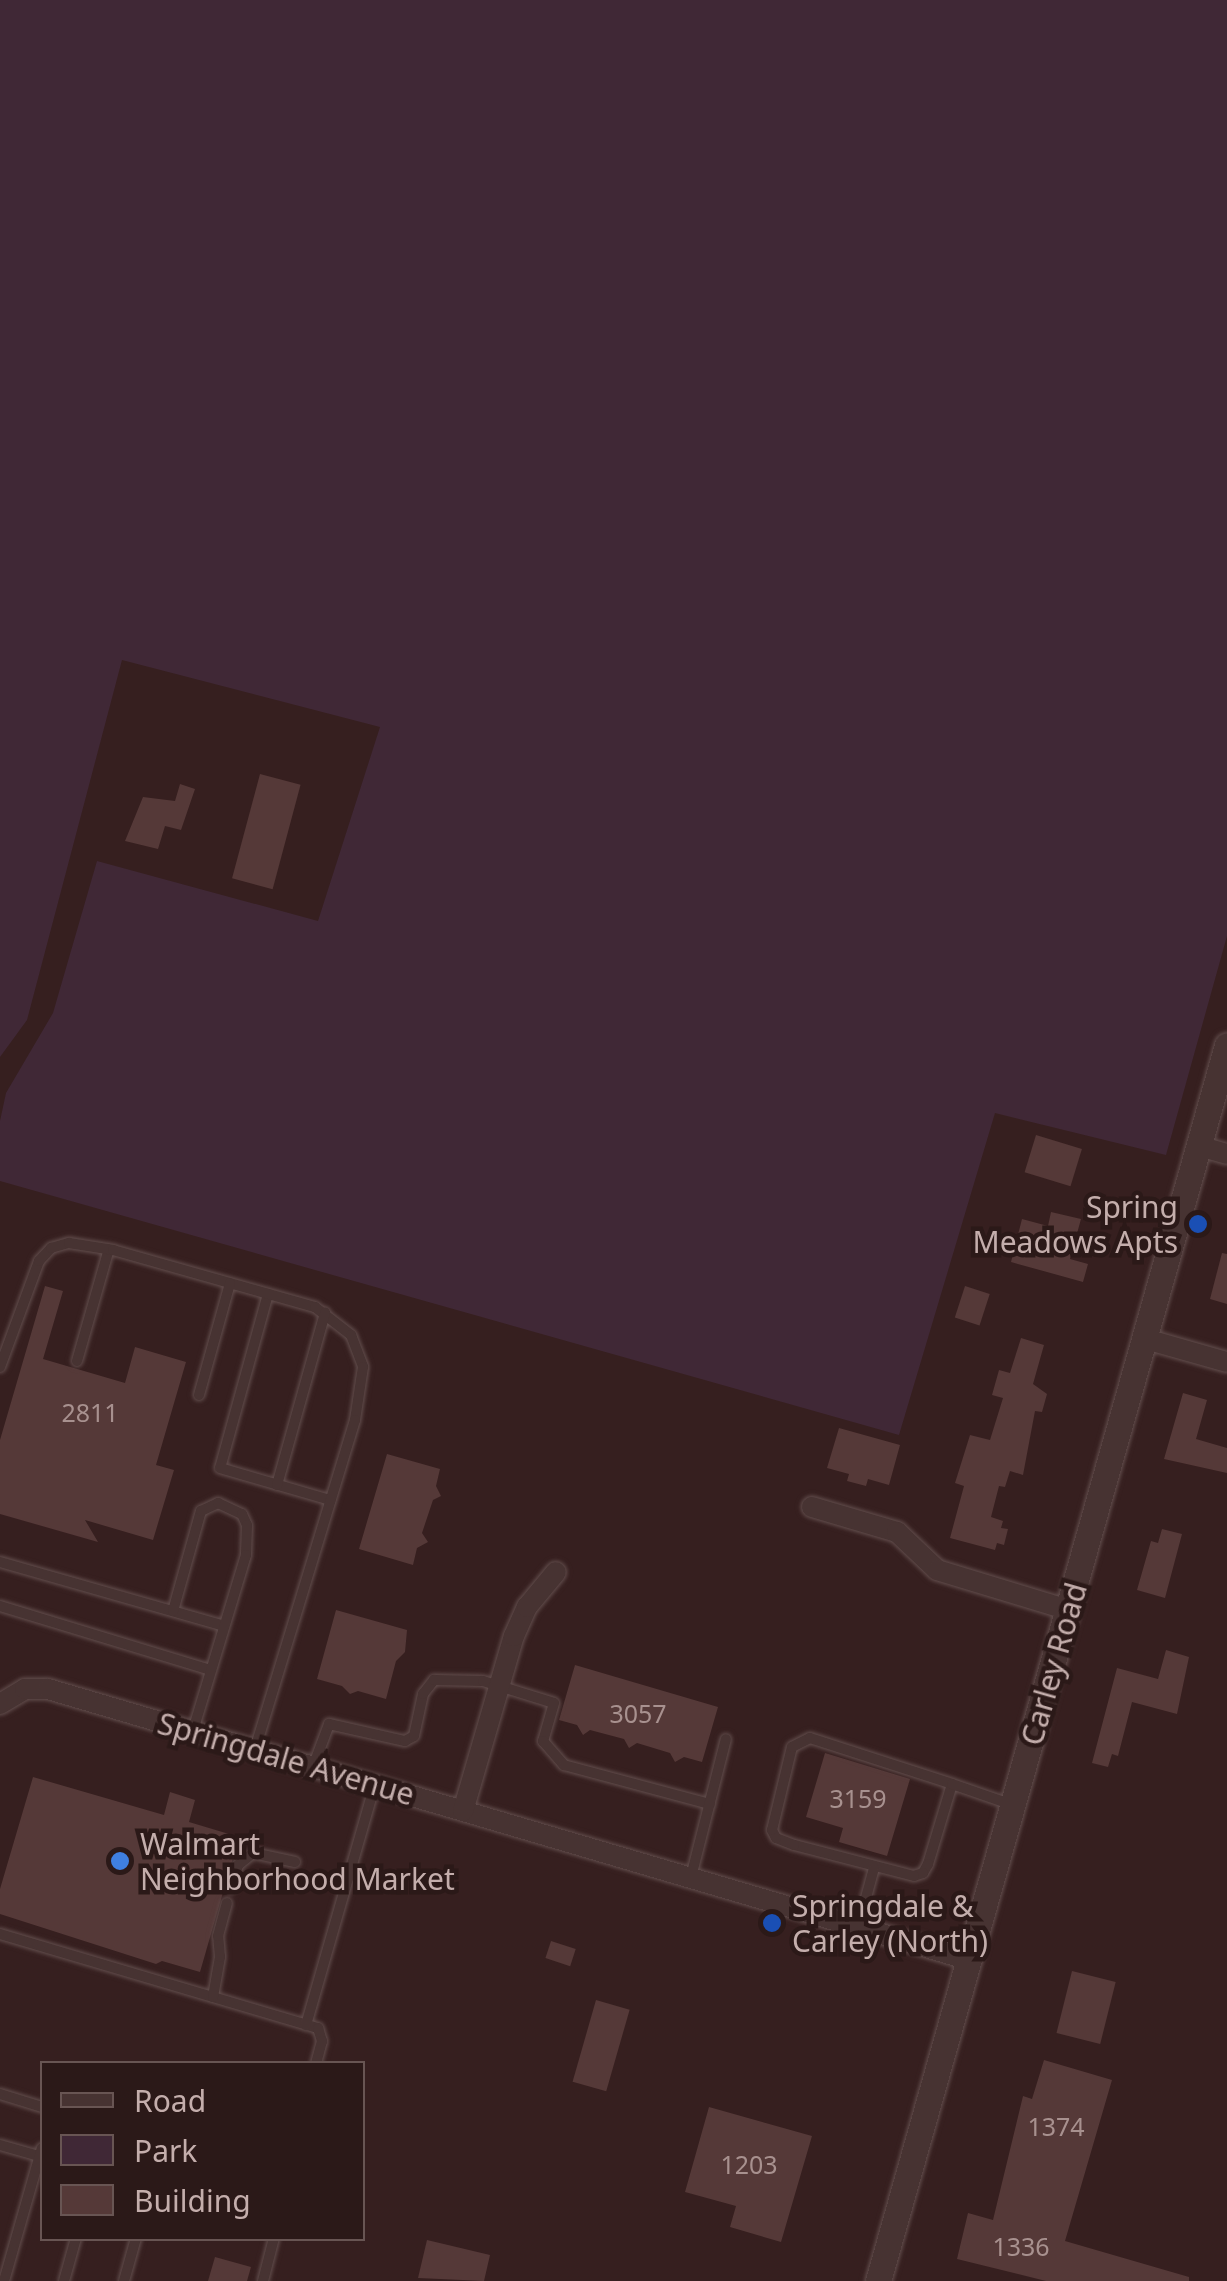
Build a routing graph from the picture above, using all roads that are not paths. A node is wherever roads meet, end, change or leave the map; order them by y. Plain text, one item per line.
1 (1227, 1045) edge
2 (1199, 1146) junction
3 (1227, 1154) edge
4 (109, 1249) junction
5 (230, 1283) junction
6 (268, 1294) junction
7 (325, 1313) junction
8 (1146, 1338) junction
9 (76, 1361) dead end
10 (1227, 1362) edge
11 (0, 1367) edge
12 (199, 1395) dead end
13 (277, 1485) junction
14 (330, 1500) junction
15 (812, 1507) dead end
16 (0, 1562) edge
17 (556, 1572) dead end
18 (0, 1606) edge
19 (1070, 1610) junction
20 (173, 1611) junction
21 (224, 1626) junction
22 (210, 1670) junction
23 (500, 1684) junction
24 (2, 1698) edge
25 (193, 1732) junction
26 (726, 1739) dead end
27 (255, 1750) junction
28 (313, 1767) junction
29 (952, 1784) junction
30 (375, 1785) junction
31 (710, 1804) junction
32 (1014, 1805) junction
33 (463, 1811) junction
34 (295, 1862) dead end
35 (874, 1868) junction
36 (690, 1878) junction
37 (231, 1888) dead end
38 (228, 1903) dead end
39 (858, 1927) junction
40 (0, 1934) edge
41 (970, 1960) junction
42 (214, 1997) junction
43 (306, 2024) junction
44 (317, 2061) edge
45 (0, 2094) edge
46 (40, 2105) edge
47 (0, 2145) edge
48 (40, 2154) edge
49 (40, 2161) edge
50 (75, 2241) edge
51 (135, 2241) edge
52 (273, 2241) edge
53 (4, 2281) edge
54 (64, 2281) edge
55 (124, 2281) edge
56 (263, 2281) edge
57 (878, 2281) edge

1 - 2 street, Carley Road
2 - 3 street
2 - 8 street, Carley Road
4 - 5 lane
4 - 9 lane
4 - 11 lane
5 - 6 lane
5 - 12 lane
6 - 7 lane
6 - 13 lane
7 - 13 lane
7 - 14 lane
8 - 10 street
8 - 19 street, Carley Road
13 - 14 lane
14 - 27 lane
15 - 19 street
16 - 20 lane
17 - 23 street
18 - 22 lane
19 - 32 street, Carley Road
20 - 21 lane
20 - 21 lane
21 - 22 lane
22 - 25 lane
23 - 28 lane
23 - 31 lane
23 - 33 street
24 - 25 street, Springdale Avenue
25 - 27 street, Springdale Avenue
26 - 31 lane
27 - 28 street, Springdale Avenue
28 - 30 street, Springdale Avenue
29 - 32 lane
29 - 35 lane
29 - 35 lane
30 - 33 street, Springdale Avenue
30 - 43 lane
31 - 36 lane
32 - 41 street, Carley Road
33 - 36 street, Springdale Avenue
34 - 37 lane
35 - 39 lane
36 - 39 street, Springdale Avenue
38 - 42 lane
39 - 41 street, Springdale Avenue
40 - 42 lane
41 - 57 street, Carley Road
42 - 43 lane
43 - 44 lane
45 - 46 lane
47 - 48 lane
49 - 53 lane
50 - 54 lane
51 - 55 lane
52 - 56 lane

